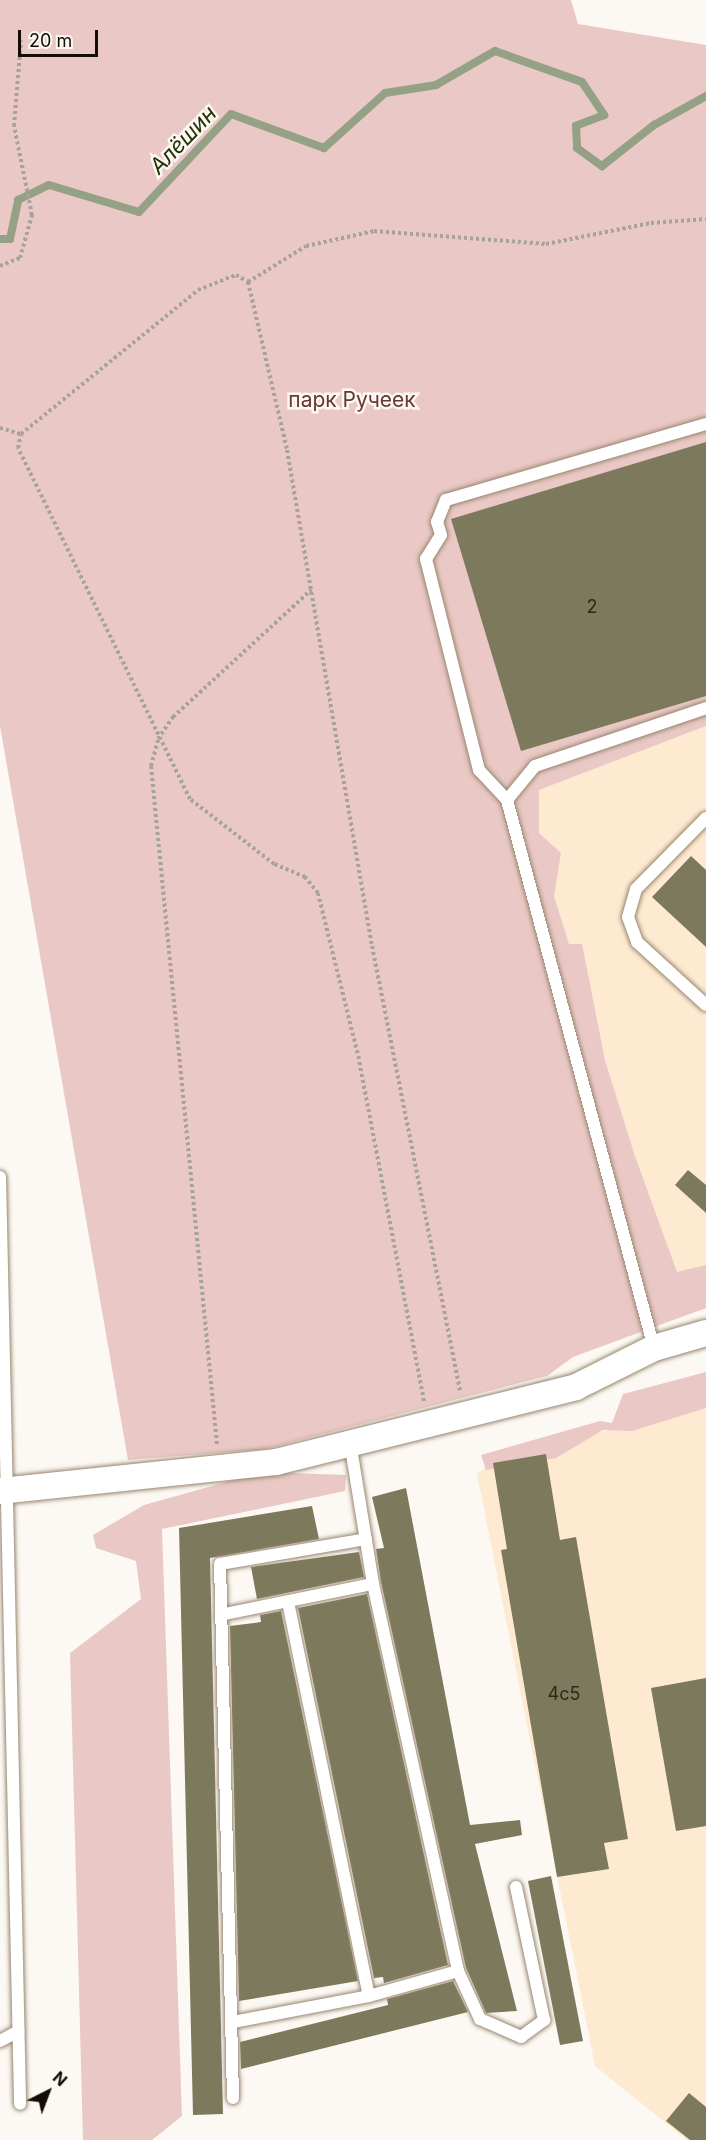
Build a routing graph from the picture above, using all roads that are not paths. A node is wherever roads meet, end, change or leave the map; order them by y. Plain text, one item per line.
1 (706, 424) edge
2 (706, 708) edge
3 (507, 800) junction
4 (706, 818) edge
5 (706, 1005) edge
6 (0, 1177) edge
7 (706, 1332) edge
8 (654, 1348) junction
9 (350, 1441) junction
10 (4, 1491) edge
11 (366, 1539) junction
12 (373, 1584) junction
13 (288, 1602) junction
14 (225, 1614) junction
15 (516, 1887) dead end
16 (458, 1971) junction
17 (369, 1996) junction
18 (233, 2022) junction
19 (19, 2031) junction
20 (0, 2041) edge
21 (233, 2098) dead end
22 (20, 2104) dead end

1 - 3 lane
2 - 3 lane
3 - 8 lane
4 - 5 lane
6 - 10 lane
7 - 8 street
8 - 9 street
9 - 10 street
9 - 11 lane
10 - 19 lane
11 - 12 lane
11 - 14 lane
12 - 13 lane
12 - 16 lane
13 - 14 lane
13 - 17 lane
14 - 18 lane
15 - 16 lane
16 - 17 lane
17 - 18 lane
18 - 21 lane
19 - 20 lane
19 - 22 lane

